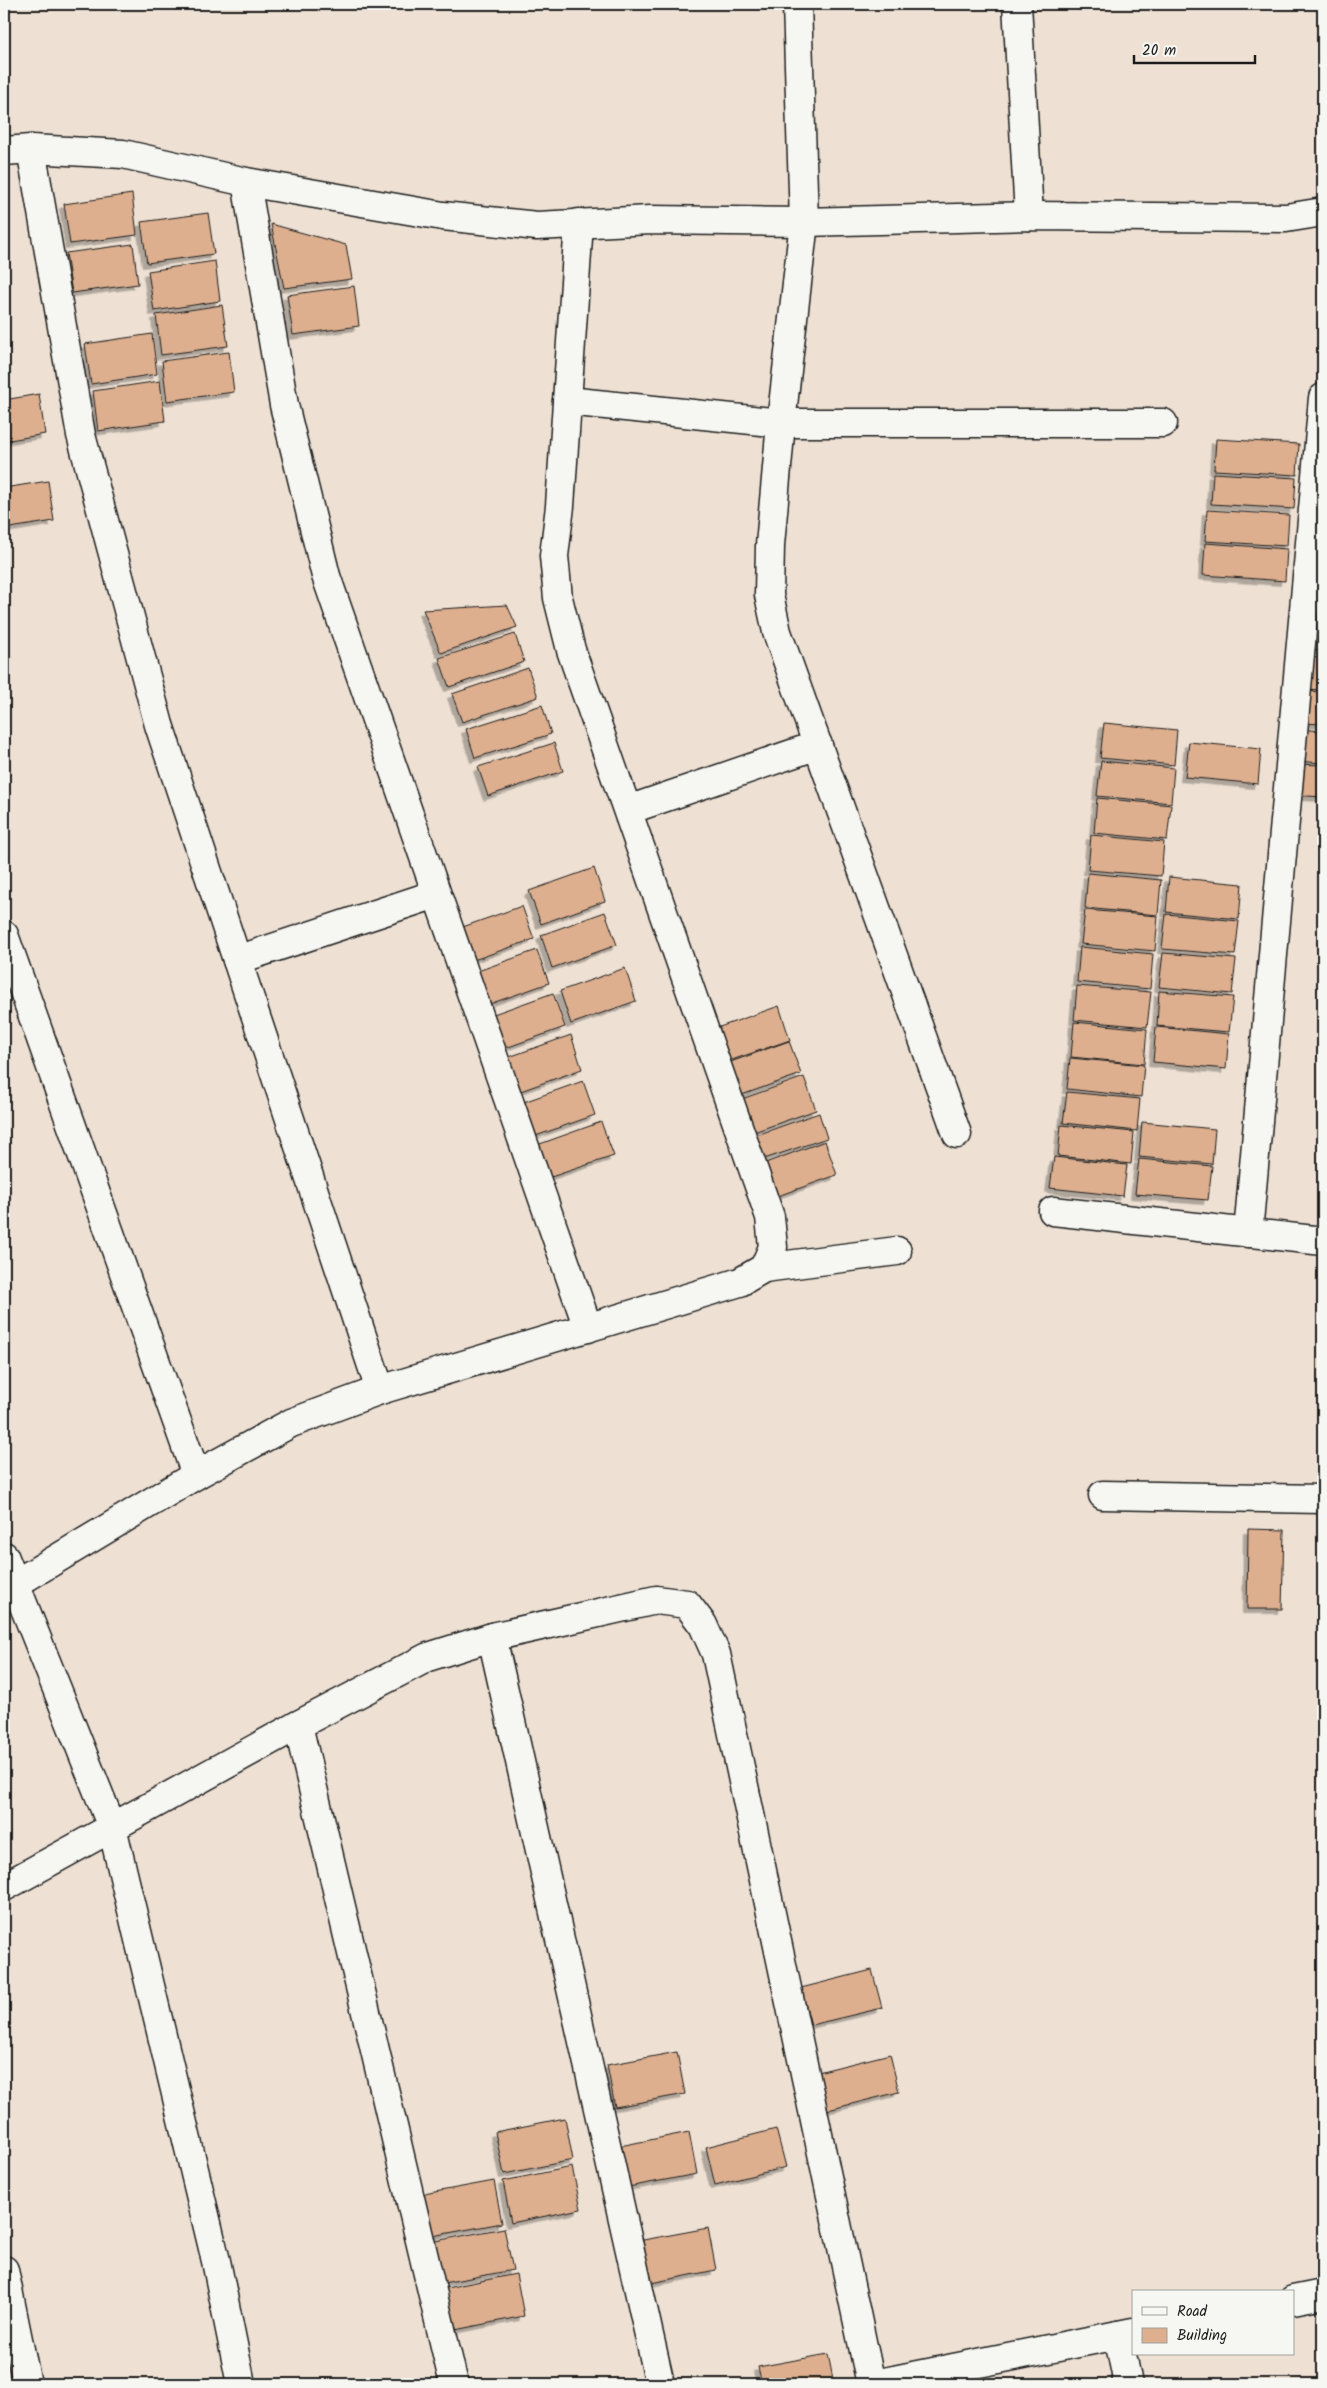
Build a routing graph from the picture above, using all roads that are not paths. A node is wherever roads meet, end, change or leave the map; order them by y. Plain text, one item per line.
1 (797, 4) edge
2 (1017, 4) edge
3 (31, 149) junction
4 (4, 151) edge
5 (246, 182) junction
6 (1323, 212) edge
7 (1029, 216) junction
8 (804, 222) junction
9 (579, 223) junction
10 (1323, 398) edge
11 (567, 401) junction
12 (781, 423) junction
13 (1163, 423) dead end
14 (818, 745) junction
15 (628, 810) junction
16 (436, 894) junction
17 (4, 935) edge
18 (237, 960) junction
19 (957, 1134) dead end
20 (1053, 1211) dead end
21 (1248, 1232) junction
22 (1323, 1241) edge
23 (898, 1251) dead end
24 (764, 1268) junction
25 (588, 1328) junction
26 (380, 1390) junction
27 (196, 1475) junction
28 (1103, 1495) dead end
29 (1323, 1499) edge
30 (4, 1556) edge
31 (15, 1584) junction
32 (492, 1637) junction
33 (298, 1725) junction
34 (112, 1827) junction
35 (4, 1887) edge
36 (4, 2270) edge
37 (1323, 2294) edge
38 (1294, 2300) edge
39 (1126, 2334) edge
40 (27, 2384) edge
41 (241, 2384) edge
42 (454, 2384) edge
43 (660, 2384) edge
44 (872, 2384) edge
45 (1128, 2384) edge

1 - 8 street
2 - 7 street
3 - 4 street
3 - 5 street
3 - 18 street
5 - 9 street
5 - 16 street
6 - 7 street
7 - 8 street
8 - 9 street
8 - 12 street
9 - 11 street
10 - 21 street
11 - 12 street
11 - 15 street
12 - 13 street
12 - 14 street
14 - 15 street
14 - 19 street
15 - 24 street
16 - 18 street
16 - 25 street
17 - 27 street
18 - 26 street
20 - 21 street
21 - 22 street
23 - 24 street
24 - 25 street
25 - 26 street
26 - 27 street
27 - 31 street
28 - 29 street
30 - 31 street
31 - 34 street
32 - 33 street
32 - 43 street
32 - 44 street
33 - 34 street
33 - 42 street
34 - 35 street
34 - 41 street
36 - 40 street
37 - 38 street
39 - 44 street
39 - 45 street

